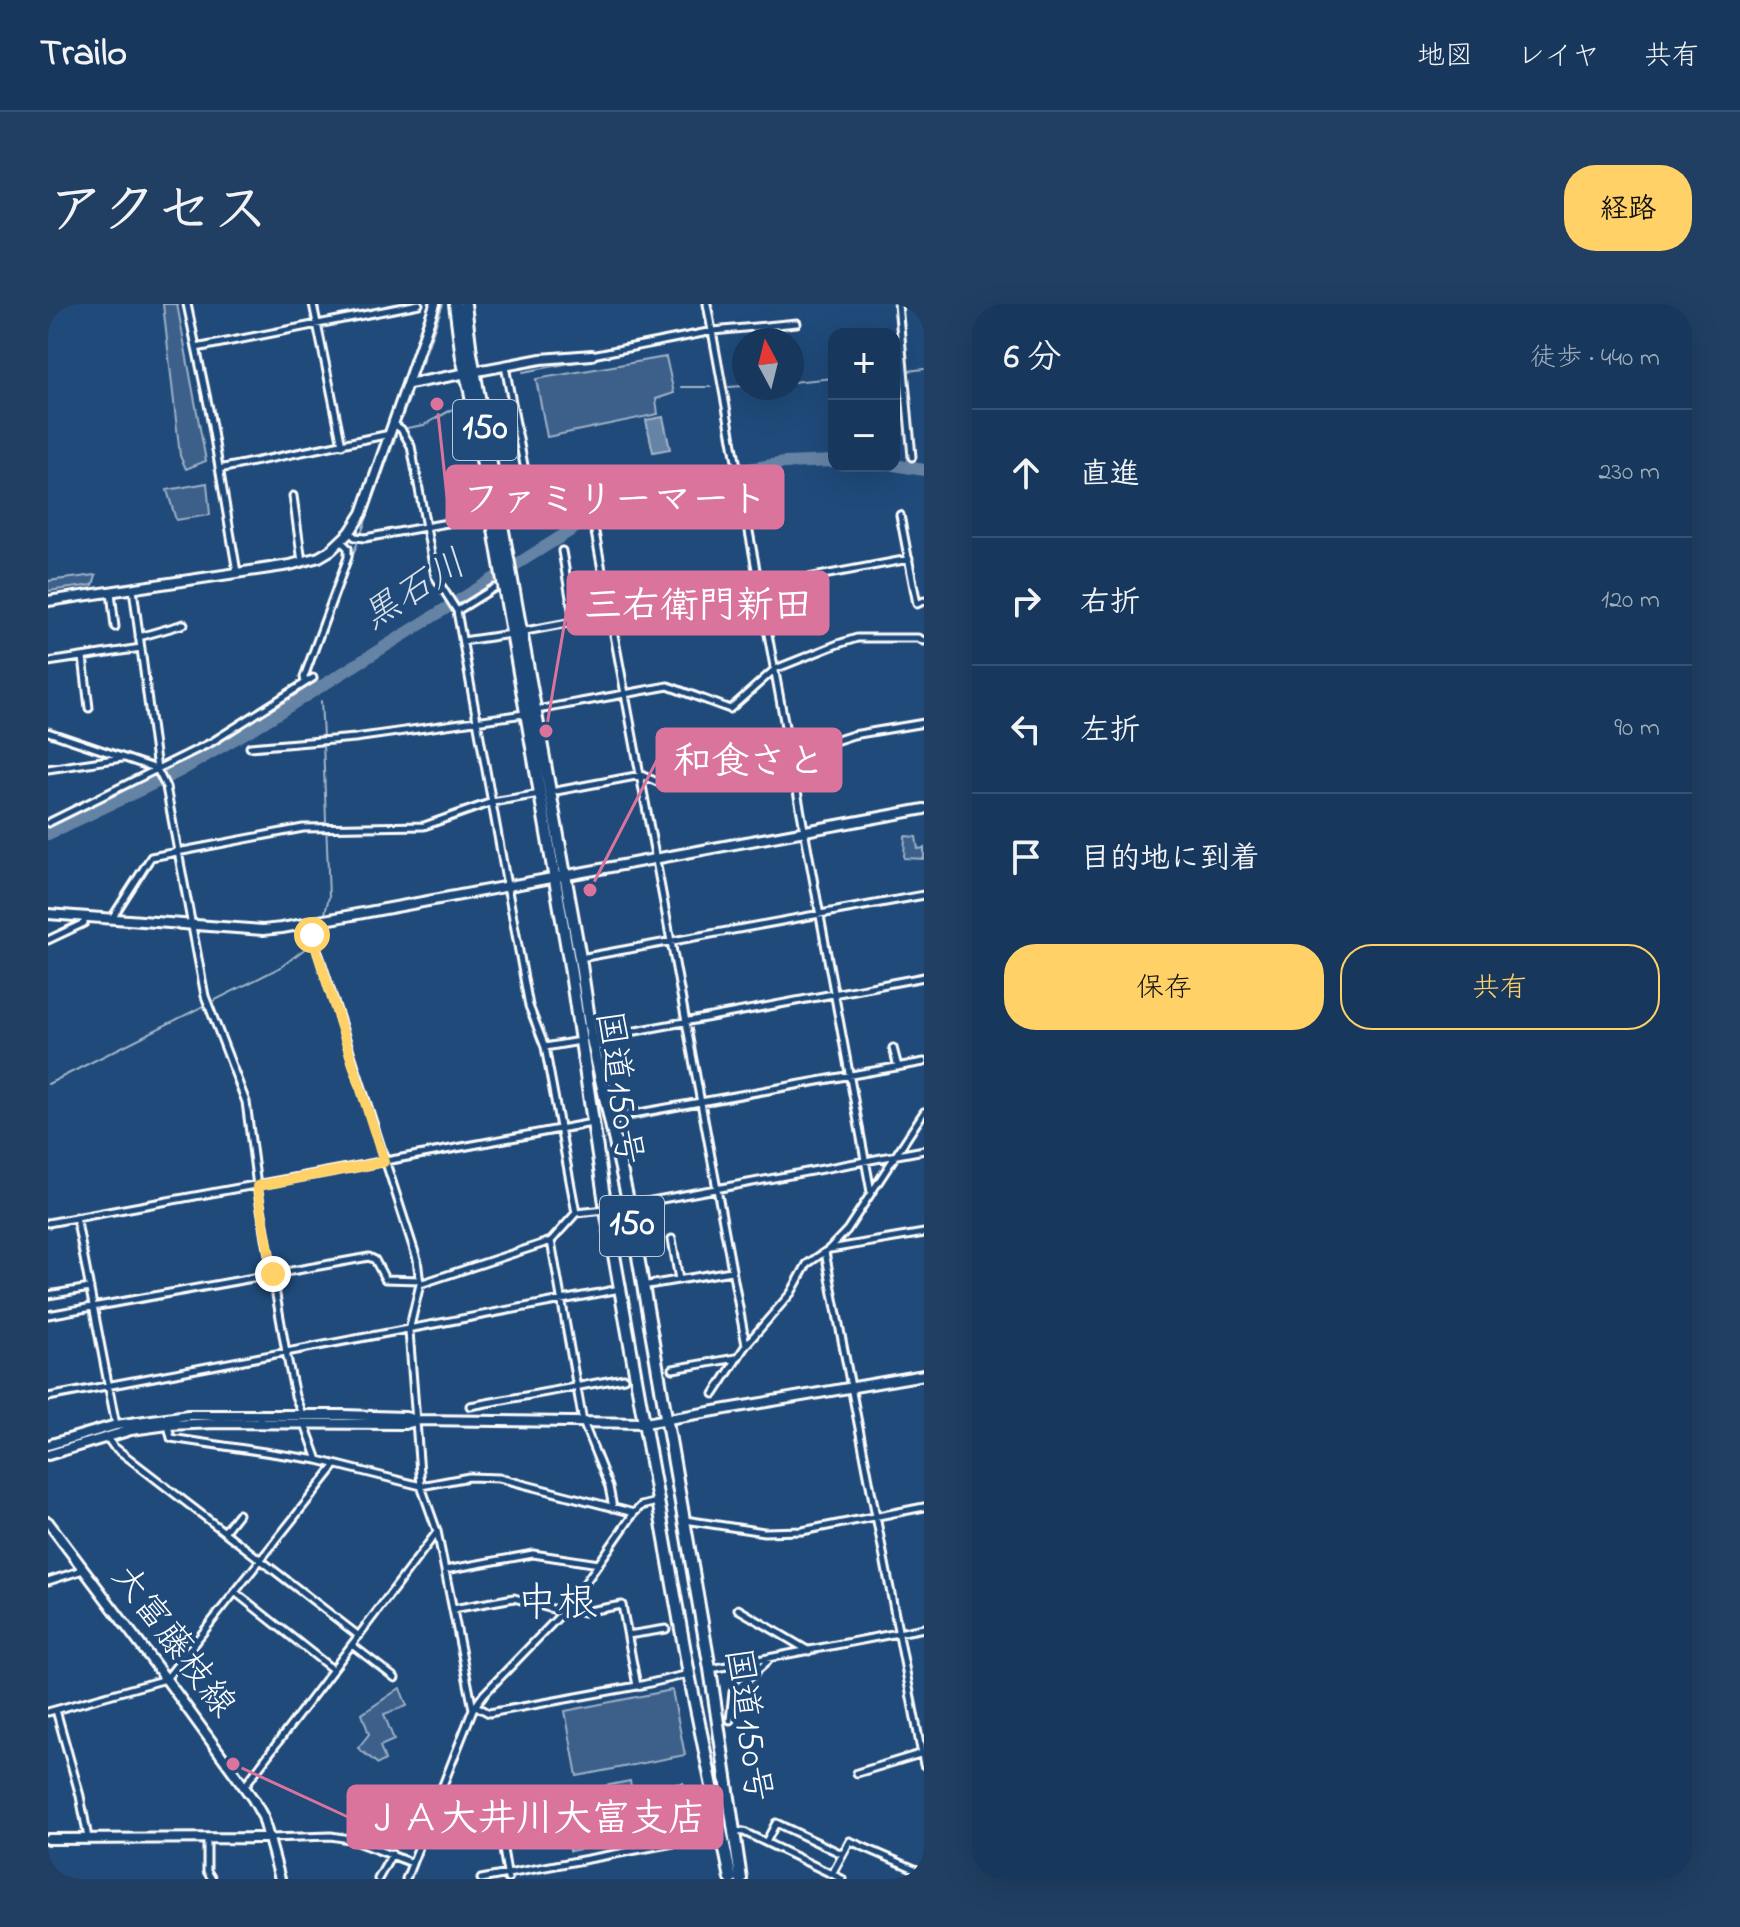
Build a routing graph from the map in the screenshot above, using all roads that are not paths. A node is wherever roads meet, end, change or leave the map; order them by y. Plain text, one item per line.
1 (187, 304) edge
2 (313, 304) edge
3 (419, 304) edge
4 (435, 304) edge
5 (455, 304) edge
6 (465, 304) edge
7 (707, 304) edge
8 (898, 304) edge
9 (797, 323) dead end
10 (317, 324) junction
11 (713, 331) junction
12 (196, 348) junction
13 (592, 355) joint
14 (505, 366) junction
15 (471, 372) junction
16 (409, 384) junction
17 (393, 429) junction
18 (342, 445) junction
19 (912, 457) dead end
20 (219, 469) junction
21 (739, 478) junction
22 (293, 496) dead end
23 (495, 514) junction
24 (900, 515) dead end
25 (426, 526) junction
26 (350, 532) junction
27 (342, 542) junction
28 (562, 551) dead end
29 (909, 559) junction
30 (302, 562) junction
31 (237, 573) junction
32 (502, 581) junction
33 (760, 587) junction
34 (133, 589) junction
35 (111, 592) junction
36 (48, 601) edge
37 (924, 601) edge
38 (457, 611) junction
39 (611, 615) junction
40 (574, 621) junction
41 (184, 624) dead end
42 (115, 627) dead end
43 (516, 633) junction
44 (139, 637) junction
45 (463, 641) junction
46 (924, 641) edge
47 (141, 648) junction
48 (83, 657) junction
49 (48, 662) edge
50 (775, 669) junction
51 (626, 694) junction
52 (89, 708) dead end
53 (530, 712) junction
54 (477, 722) junction
55 (924, 723) edge
56 (48, 732) edge
57 (250, 747) dead end
58 (790, 754) junction
59 (124, 758) junction
60 (48, 769) edge
61 (157, 769) junction
62 (641, 775) junction
63 (545, 793) junction
64 (492, 802) junction
65 (924, 809) edge
66 (48, 823) edge
67 (805, 831) junction
68 (177, 853) junction
69 (656, 858) junction
70 (560, 875) junction
71 (506, 885) junction
72 (924, 895) edge
73 (48, 914) edge
74 (820, 915) junction
75 (84, 916) junction
76 (112, 918) junction
77 (308, 923) junction
78 (190, 924) junction
79 (48, 940) edge
80 (670, 941) junction
81 (580, 958) junction
82 (924, 977) edge
83 (834, 994) junction
84 (685, 1022) junction
85 (587, 1040) junction
86 (545, 1047) junction
87 (893, 1048) dead end
88 (924, 1062) edge
89 (898, 1067) junction
90 (850, 1076) junction
91 (701, 1103) junction
92 (924, 1112) edge
93 (611, 1118) junction
94 (593, 1123) junction
95 (561, 1132) junction
96 (924, 1150) edge
97 (894, 1155) junction
98 (865, 1161) junction
99 (384, 1162) junction
100 (257, 1186) junction
101 (716, 1189) junction
102 (871, 1192) junction
103 (629, 1205) junction
104 (606, 1210) junction
105 (576, 1213) junction
106 (76, 1217) junction
107 (48, 1223) edge
108 (924, 1233) edge
109 (672, 1239) dead end
110 (551, 1241) junction
111 (827, 1250) junction
112 (731, 1271) junction
113 (273, 1274) junction
114 (679, 1280) junction
115 (420, 1282) junction
116 (642, 1286) junction
117 (90, 1288) junction
118 (620, 1289) junction
119 (48, 1295) edge
120 (561, 1300) junction
121 (93, 1306) junction
122 (48, 1315) edge
123 (409, 1331) junction
124 (746, 1345) junction
125 (286, 1352) junction
126 (737, 1358) junction
127 (673, 1369) dead end
128 (924, 1375) edge
129 (624, 1378) dead end
130 (108, 1386) junction
131 (577, 1386) junction
132 (851, 1388) junction
133 (714, 1394) dead end
134 (48, 1397) edge
135 (470, 1406) dead end
136 (302, 1414) junction
137 (417, 1420) junction
138 (666, 1420) junction
139 (583, 1422) junction
140 (645, 1423) junction
141 (305, 1424) junction
142 (116, 1425) junction
143 (168, 1425) junction
144 (107, 1437) junction
145 (48, 1445) edge
146 (48, 1455) edge
147 (318, 1460) junction
148 (335, 1466) junction
149 (421, 1486) junction
150 (658, 1502) junction
151 (924, 1507) edge
152 (614, 1509) junction
153 (634, 1513) junction
154 (238, 1514) dead end
155 (877, 1517) junction
156 (684, 1520) junction
157 (48, 1522) edge
158 (437, 1531) junction
159 (224, 1532) junction
160 (260, 1560) junction
161 (599, 1564) junction
162 (84, 1570) junction
163 (445, 1570) junction
164 (48, 1581) edge
165 (235, 1592) junction
166 (569, 1606) junction
167 (453, 1609) junction
168 (738, 1609) dead end
169 (563, 1612) junction
170 (924, 1628) edge
171 (666, 1629) dead end
172 (897, 1634) junction
173 (628, 1635) junction
174 (359, 1636) junction
175 (352, 1645) junction
176 (809, 1652) junction
177 (771, 1658) junction
178 (332, 1669) junction
179 (710, 1669) junction
180 (689, 1674) junction
181 (395, 1678) dead end
182 (166, 1679) junction
183 (637, 1686) junction
184 (474, 1708) junction
185 (56, 1710) junction
186 (48, 1712) edge
187 (730, 1720) dead end
188 (923, 1754) edge
189 (924, 1765) edge
190 (857, 1773) dead end
191 (244, 1787) junction
192 (435, 1806) junction
193 (728, 1832) junction
194 (88, 1838) junction
195 (207, 1838) junction
196 (270, 1838) junction
197 (48, 1839) edge
198 (766, 1842) junction
199 (392, 1854) junction
200 (842, 1854) junction
201 (412, 1863) junction
202 (924, 1873) edge
203 (832, 1874) junction
204 (508, 1876) edge
205 (212, 1879) edge
206 (280, 1879) edge
207 (378, 1879) edge
208 (406, 1879) edge
209 (481, 1879) edge
210 (731, 1879) edge
211 (741, 1879) edge
212 (842, 1879) edge

1 - 12 street
2 - 10 street
3 - 10 street
4 - 16 street
5 - 15 highway, 国道150号 / 150
6 - 15 highway, 国道150号 / 150
7 - 11 street
8 - 19 street
9 - 11 street
10 - 12 street
10 - 18 street
11 - 13 street
11 - 21 street
12 - 20 street
13 - 14 street
14 - 15 street
14 - 23 street
15 - 16 street
15 - 23 highway, 国道150号 / 150
16 - 17 street
17 - 18 street
17 - 25 street
17 - 26 street
18 - 20 street
20 - 31 street
21 - 33 street
21 - 39 street
22 - 30 street
23 - 25 street
23 - 32 highway, 国道150号 / 150
24 - 29 street
25 - 26 street
25 - 38 street
26 - 27 street
27 - 30 street
27 - 61 street
28 - 40 street
29 - 33 street
29 - 37 street
30 - 31 street
31 - 34 street
32 - 38 street
32 - 43 highway, 国道150号 / 150
33 - 39 street
33 - 50 street
34 - 35 street
34 - 44 street
35 - 36 street
35 - 42 street
38 - 45 street
39 - 40 street
39 - 51 street
40 - 43 street
41 - 44 street
43 - 45 street
43 - 53 highway, 国道150号 / 150
44 - 47 street
45 - 54 street
46 - 50 street
47 - 48 street
47 - 61 street
48 - 49 street
48 - 52 street
50 - 51 street
50 - 58 street
51 - 53 street
51 - 62 street
53 - 54 street
53 - 63 highway, 国道150号 / 150
54 - 57 street
54 - 64 street
55 - 58 street
56 - 59 street
58 - 62 street
58 - 67 street
59 - 60 street
59 - 61 street
61 - 66 street
61 - 68 street
62 - 63 street
62 - 69 street
63 - 64 street
63 - 70 highway, 国道150号 / 150
64 - 68 street
64 - 71 street
65 - 67 street
67 - 69 street
67 - 74 street
68 - 76 street
68 - 78 street
69 - 70 street
69 - 80 street
70 - 71 street
70 - 81 highway, 国道150号 / 150
70 - 85 highway, 国道150号 / 150
71 - 77 street
71 - 86 street
72 - 74 street
73 - 75 street
74 - 80 street
74 - 83 street
75 - 76 street
75 - 79 street
76 - 78 street
77 - 78 street
77 - 99 street
78 - 100 street
80 - 81 street
80 - 84 street
81 - 85 highway, 国道150号 / 150
82 - 83 street
83 - 84 street
83 - 90 street
84 - 85 street
84 - 91 street
85 - 86 street
85 - 93 highway, 国道150号 / 150
85 - 94 highway, 国道150号 / 150
86 - 95 street
87 - 89 street
88 - 89 street
89 - 90 street
90 - 91 street
90 - 98 street
91 - 93 street
91 - 101 street
92 - 97 street
93 - 103 highway, 国道150号 / 150
94 - 95 street
94 - 104 highway, 国道150号 / 150
95 - 99 street
95 - 105 street
96 - 97 street
97 - 98 street
97 - 102 street
98 - 101 street
98 - 102 street
99 - 100 street
99 - 115 street
100 - 106 street
100 - 113 street
101 - 103 street
101 - 112 street
102 - 111 street
103 - 116 highway, 国道150号 / 150
104 - 105 street
104 - 118 highway, 国道150号 / 150
105 - 110 street
106 - 107 street
106 - 117 street
108 - 111 street
109 - 114 street
110 - 115 street
110 - 120 street
111 - 124 street
111 - 132 street
112 - 114 street
112 - 124 street
113 - 115 street
113 - 121 street
113 - 125 street
114 - 116 street
115 - 123 street
116 - 138 highway, 国道150号 / 150
117 - 119 street
117 - 121 street
118 - 120 street
118 - 140 highway, 国道150号 / 150
120 - 123 street
120 - 131 street
121 - 122 street
121 - 130 street
123 - 125 street
123 - 137 street
124 - 126 street
125 - 130 street
125 - 136 street
126 - 127 street
126 - 133 street
128 - 132 street
129 - 131 street
130 - 134 street
130 - 142 street
131 - 135 street
131 - 139 street
132 - 138 street
132 - 155 street
136 - 137 street
136 - 142 street
137 - 139 street
137 - 141 street
137 - 149 street
138 - 140 street
138 - 156 highway, 国道150号 / 150
139 - 140 street
139 - 152 street
140 - 150 highway, 国道150号 / 150
141 - 143 street
141 - 147 street
142 - 145 street
143 - 144 street
143 - 147 street
144 - 146 street
144 - 159 street
147 - 148 street
148 - 149 street
148 - 160 street
149 - 152 street
149 - 158 street
150 - 153 street
150 - 180 highway, 国道150号 / 150
151 - 155 street
152 - 153 street
153 - 161 street
154 - 159 street
155 - 156 street
155 - 172 street
156 - 179 highway, 国道150号 / 150
157 - 162 street, 大富藤枝線
158 - 163 street
158 - 174 street
159 - 160 street
160 - 165 street
160 - 174 street
161 - 163 street
161 - 166 street
162 - 164 street
162 - 182 street, 大富藤枝線
163 - 167 street
165 - 178 street
165 - 182 street
166 - 169 street
166 - 173 street
167 - 169 street
167 - 184 street
168 - 176 street
169 - 184 street
170 - 172 street
171 - 173 street
172 - 176 street
172 - 188 street
173 - 183 street
174 - 175 street
175 - 178 street
175 - 181 street
176 - 177 street
177 - 179 street
177 - 187 street
178 - 191 street
179 - 193 highway, 国道150号 / 150
180 - 183 street
180 - 193 highway, 国道150号 / 150
182 - 185 street
182 - 191 street, 大富藤枝線
183 - 184 street
184 - 192 street
185 - 186 street
185 - 194 street
188 - 189 street
188 - 190 street
191 - 196 street, 大富藤枝線
192 - 201 street
192 - 204 street
193 - 198 street
193 - 204 street
193 - 210 highway, 国道150号 / 150
193 - 211 highway, 国道150号 / 150
194 - 195 street
194 - 197 street
195 - 196 street
195 - 205 street
196 - 199 street
196 - 206 street, 大富藤枝線
198 - 200 street
198 - 203 street
199 - 201 street
199 - 207 street
200 - 202 street
200 - 203 street
201 - 208 street
203 - 212 street
204 - 209 street

